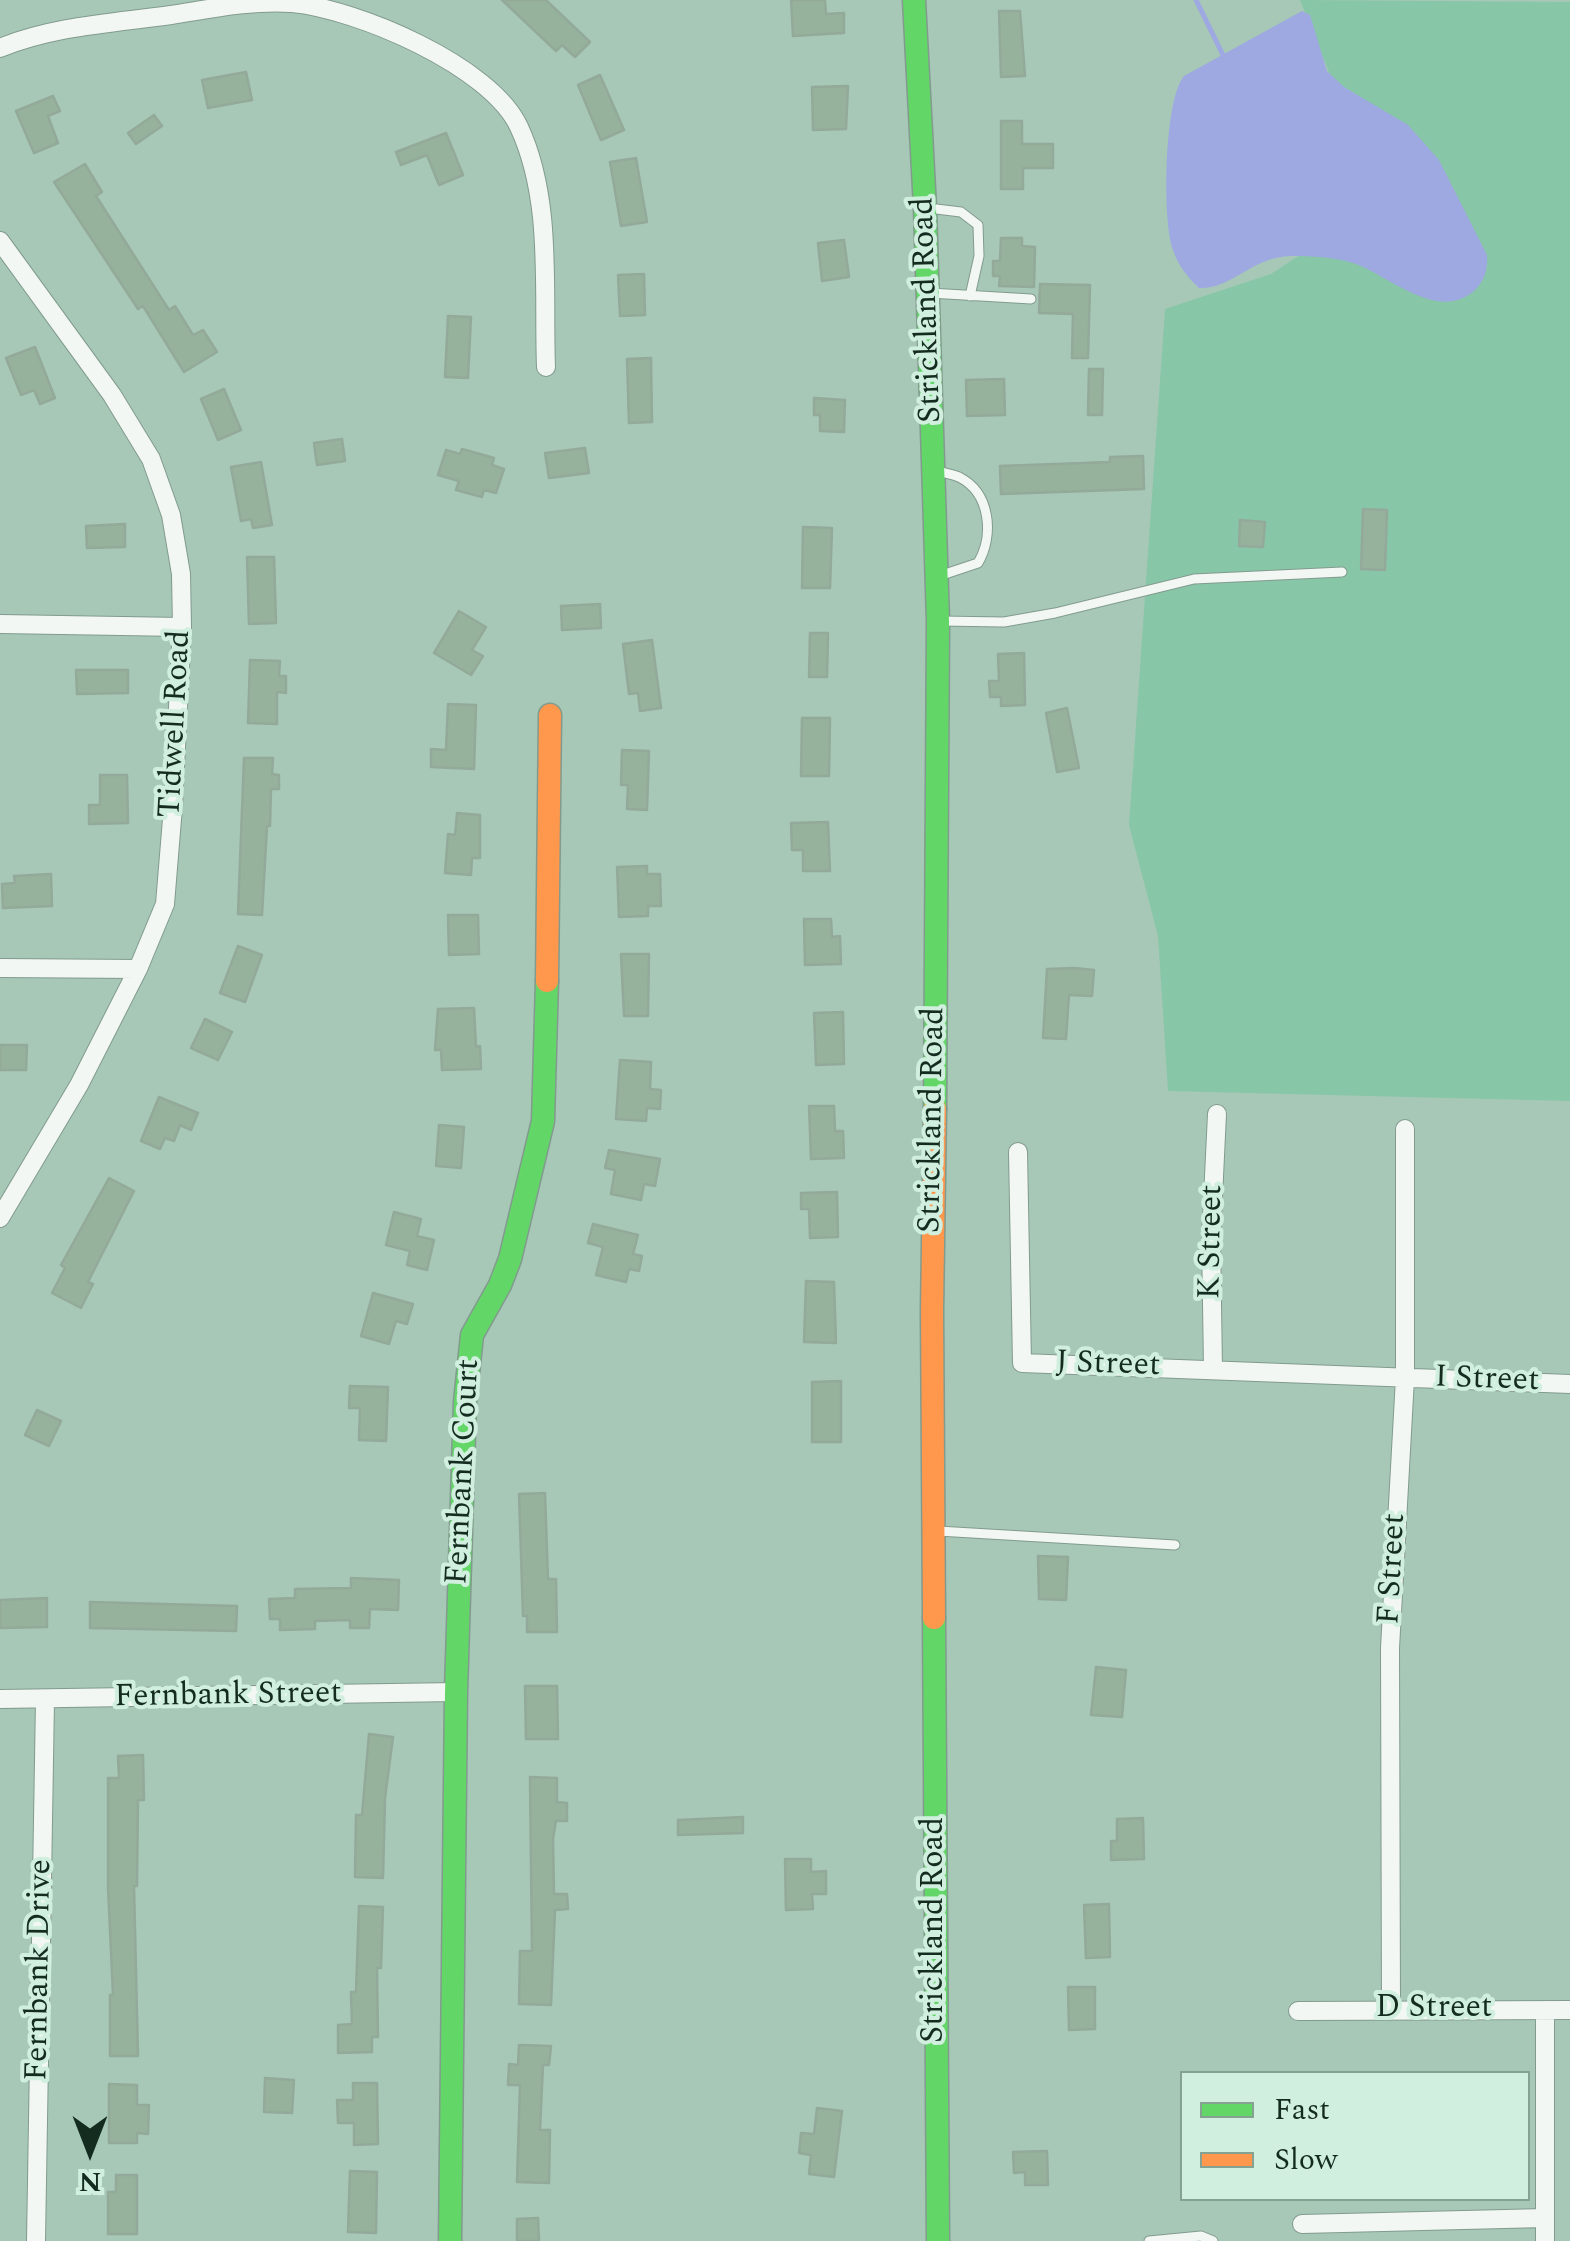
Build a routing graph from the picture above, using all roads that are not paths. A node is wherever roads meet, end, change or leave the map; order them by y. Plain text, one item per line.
1 (914, 0) edge
2 (0, 48) edge
3 (925, 208) junction
4 (0, 240) edge
5 (928, 292) junction
6 (970, 296) junction
7 (1031, 300) dead end
8 (546, 367) dead end
9 (935, 470) junction
10 (1342, 572) dead end
11 (937, 577) junction
12 (938, 621) junction
13 (0, 624) edge
14 (182, 627) junction
15 (550, 715) dead end
16 (0, 968) edge
17 (138, 969) junction
18 (1217, 1114) dead end
19 (1405, 1129) dead end
20 (1018, 1152) dead end
21 (0, 1218) edge
22 (1213, 1369) junction
23 (1404, 1378) junction
24 (1570, 1384) edge
25 (934, 1531) junction
26 (1175, 1546) dead end
27 (456, 1692) junction
28 (0, 1699) edge
29 (45, 1700) junction
30 (1392, 2010) junction
31 (1545, 2010) junction
32 (1570, 2010) edge
33 (1298, 2011) dead end
34 (1545, 2218) junction
35 (1302, 2224) dead end
36 (36, 2241) edge
37 (450, 2241) edge
38 (938, 2241) edge
39 (1150, 2241) edge
40 (1213, 2241) edge
41 (1545, 2241) edge

1 - 3 street, Strickland Road
2 - 8 street
3 - 5 street, Strickland Road
3 - 6 lane
4 - 14 street, Tidwell Road
5 - 6 lane
5 - 9 street, Strickland Road
6 - 7 lane
9 - 11 street, Strickland Road
9 - 11 lane
10 - 12 lane
11 - 12 street, Strickland Road
12 - 25 street, Strickland Road
13 - 14 street
14 - 17 street, Tidwell Road
15 - 27 street, Fernbank Court
16 - 17 street
17 - 21 street, Tidwell Road
18 - 22 street, K Street
19 - 23 street, F Street
20 - 22 street, J Street
22 - 23 street, J Street
23 - 24 street, I Street
23 - 30 street, F Street
25 - 26 lane
25 - 38 street, Strickland Road
27 - 29 street, Fernbank Street
27 - 37 street, Fernbank Court
28 - 29 street, Fernbank Street
29 - 36 street, Fernbank Drive
30 - 31 street, D Street
30 - 33 street, D Street
31 - 32 street, D Street
31 - 34 street
34 - 35 street
34 - 41 street
39 - 40 lane

